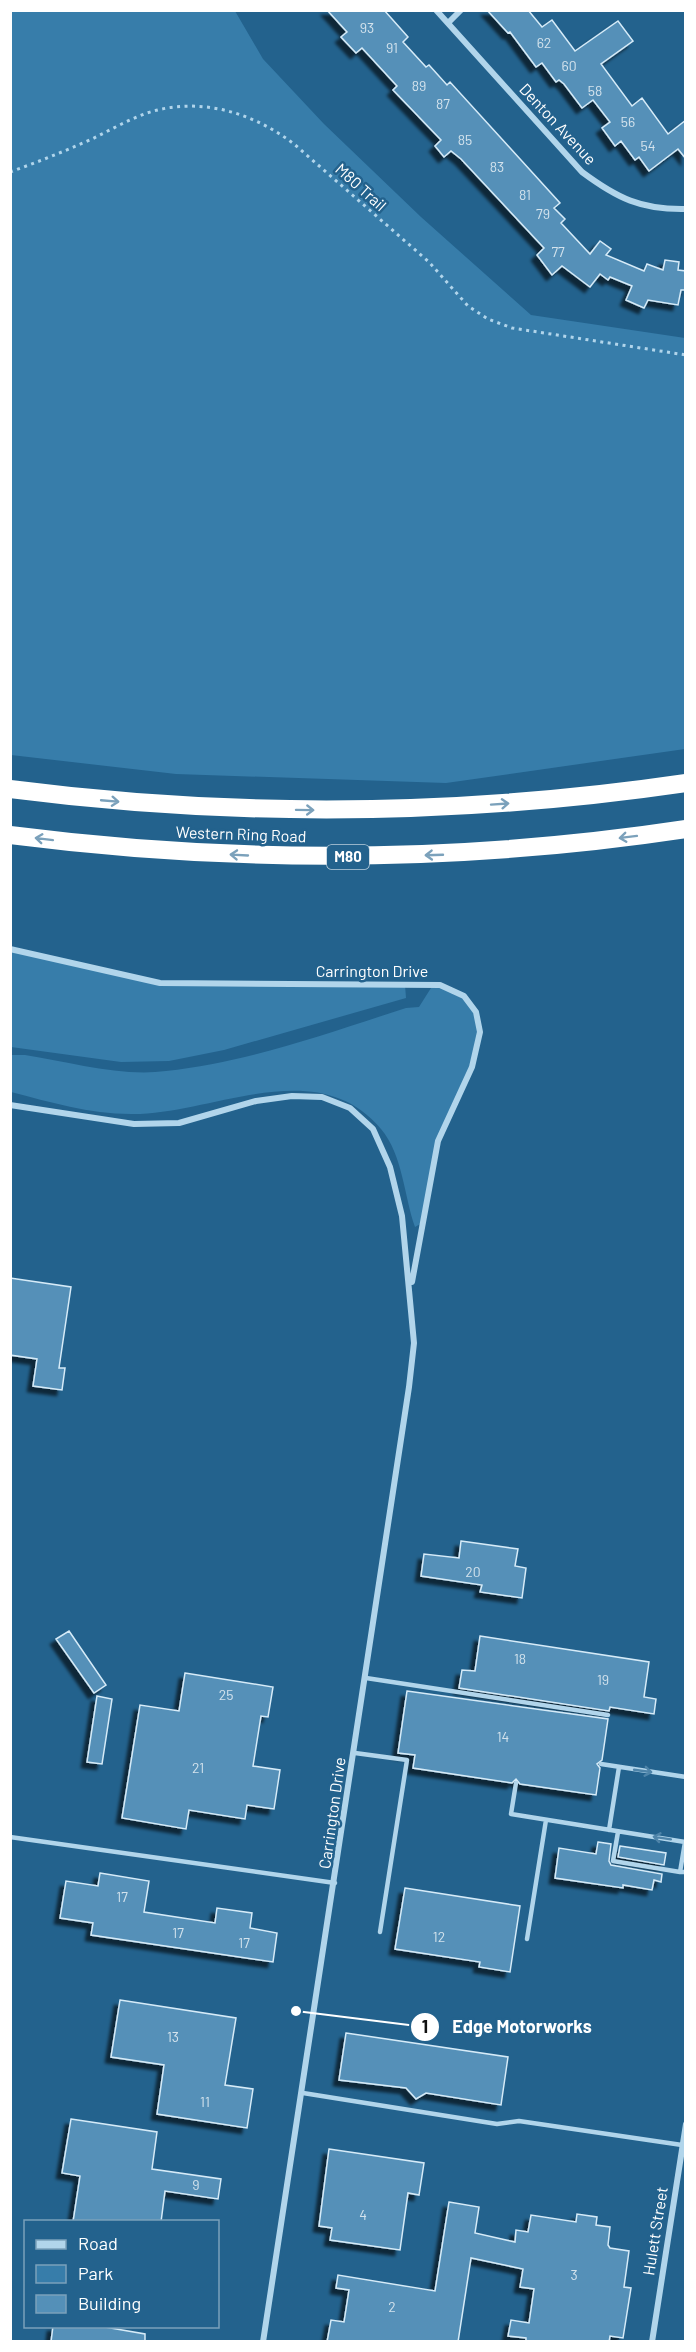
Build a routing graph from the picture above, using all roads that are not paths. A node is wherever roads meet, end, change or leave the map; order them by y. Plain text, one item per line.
1 (436, 10) edge
2 (461, 10) edge
3 (448, 23) junction
4 (686, 209) edge
5 (686, 783) edge
6 (10, 789) edge
7 (686, 829) edge
8 (10, 835) edge
9 (10, 950) edge
10 (10, 1105) edge
11 (411, 1288) junction
12 (366, 1678) junction
13 (608, 1715) dead end
14 (355, 1753) junction
15 (601, 1764) dead end
16 (619, 1767) junction
17 (686, 1777) edge
18 (516, 1783) dead end
19 (546, 1820) junction
20 (609, 1830) junction
21 (618, 1832) junction
22 (10, 1837) edge
23 (683, 1872) edge
24 (335, 1883) junction
25 (380, 1932) dead end
26 (527, 1939) dead end
27 (303, 2093) junction
28 (686, 2124) edge
29 (682, 2145) junction
30 (264, 2342) edge
31 (652, 2342) edge

1 - 3 street, Denton Avenue
2 - 3 street
3 - 4 street, Denton Avenue
6 -> 5 highway, Western Ring Road
7 -> 8 highway, Western Ring Road / M80
9 - 11 street, Carrington Drive
10 - 11 street, Carrington Drive
11 - 12 street, Carrington Drive
12 - 13 lane
12 - 14 street, Carrington Drive
14 - 24 street, Carrington Drive
14 - 25 lane
15 - 16 lane
16 -> 17 lane
16 - 20 lane
18 - 19 lane
19 - 20 lane
19 - 26 lane
20 - 21 lane
23 -> 21 lane
21 - 23 lane
22 - 24 lane
24 - 27 street, Carrington Drive
27 - 29 lane
27 - 30 street, Carrington Drive
28 - 29 street, Hulett Street
29 - 31 street, Hulett Street

